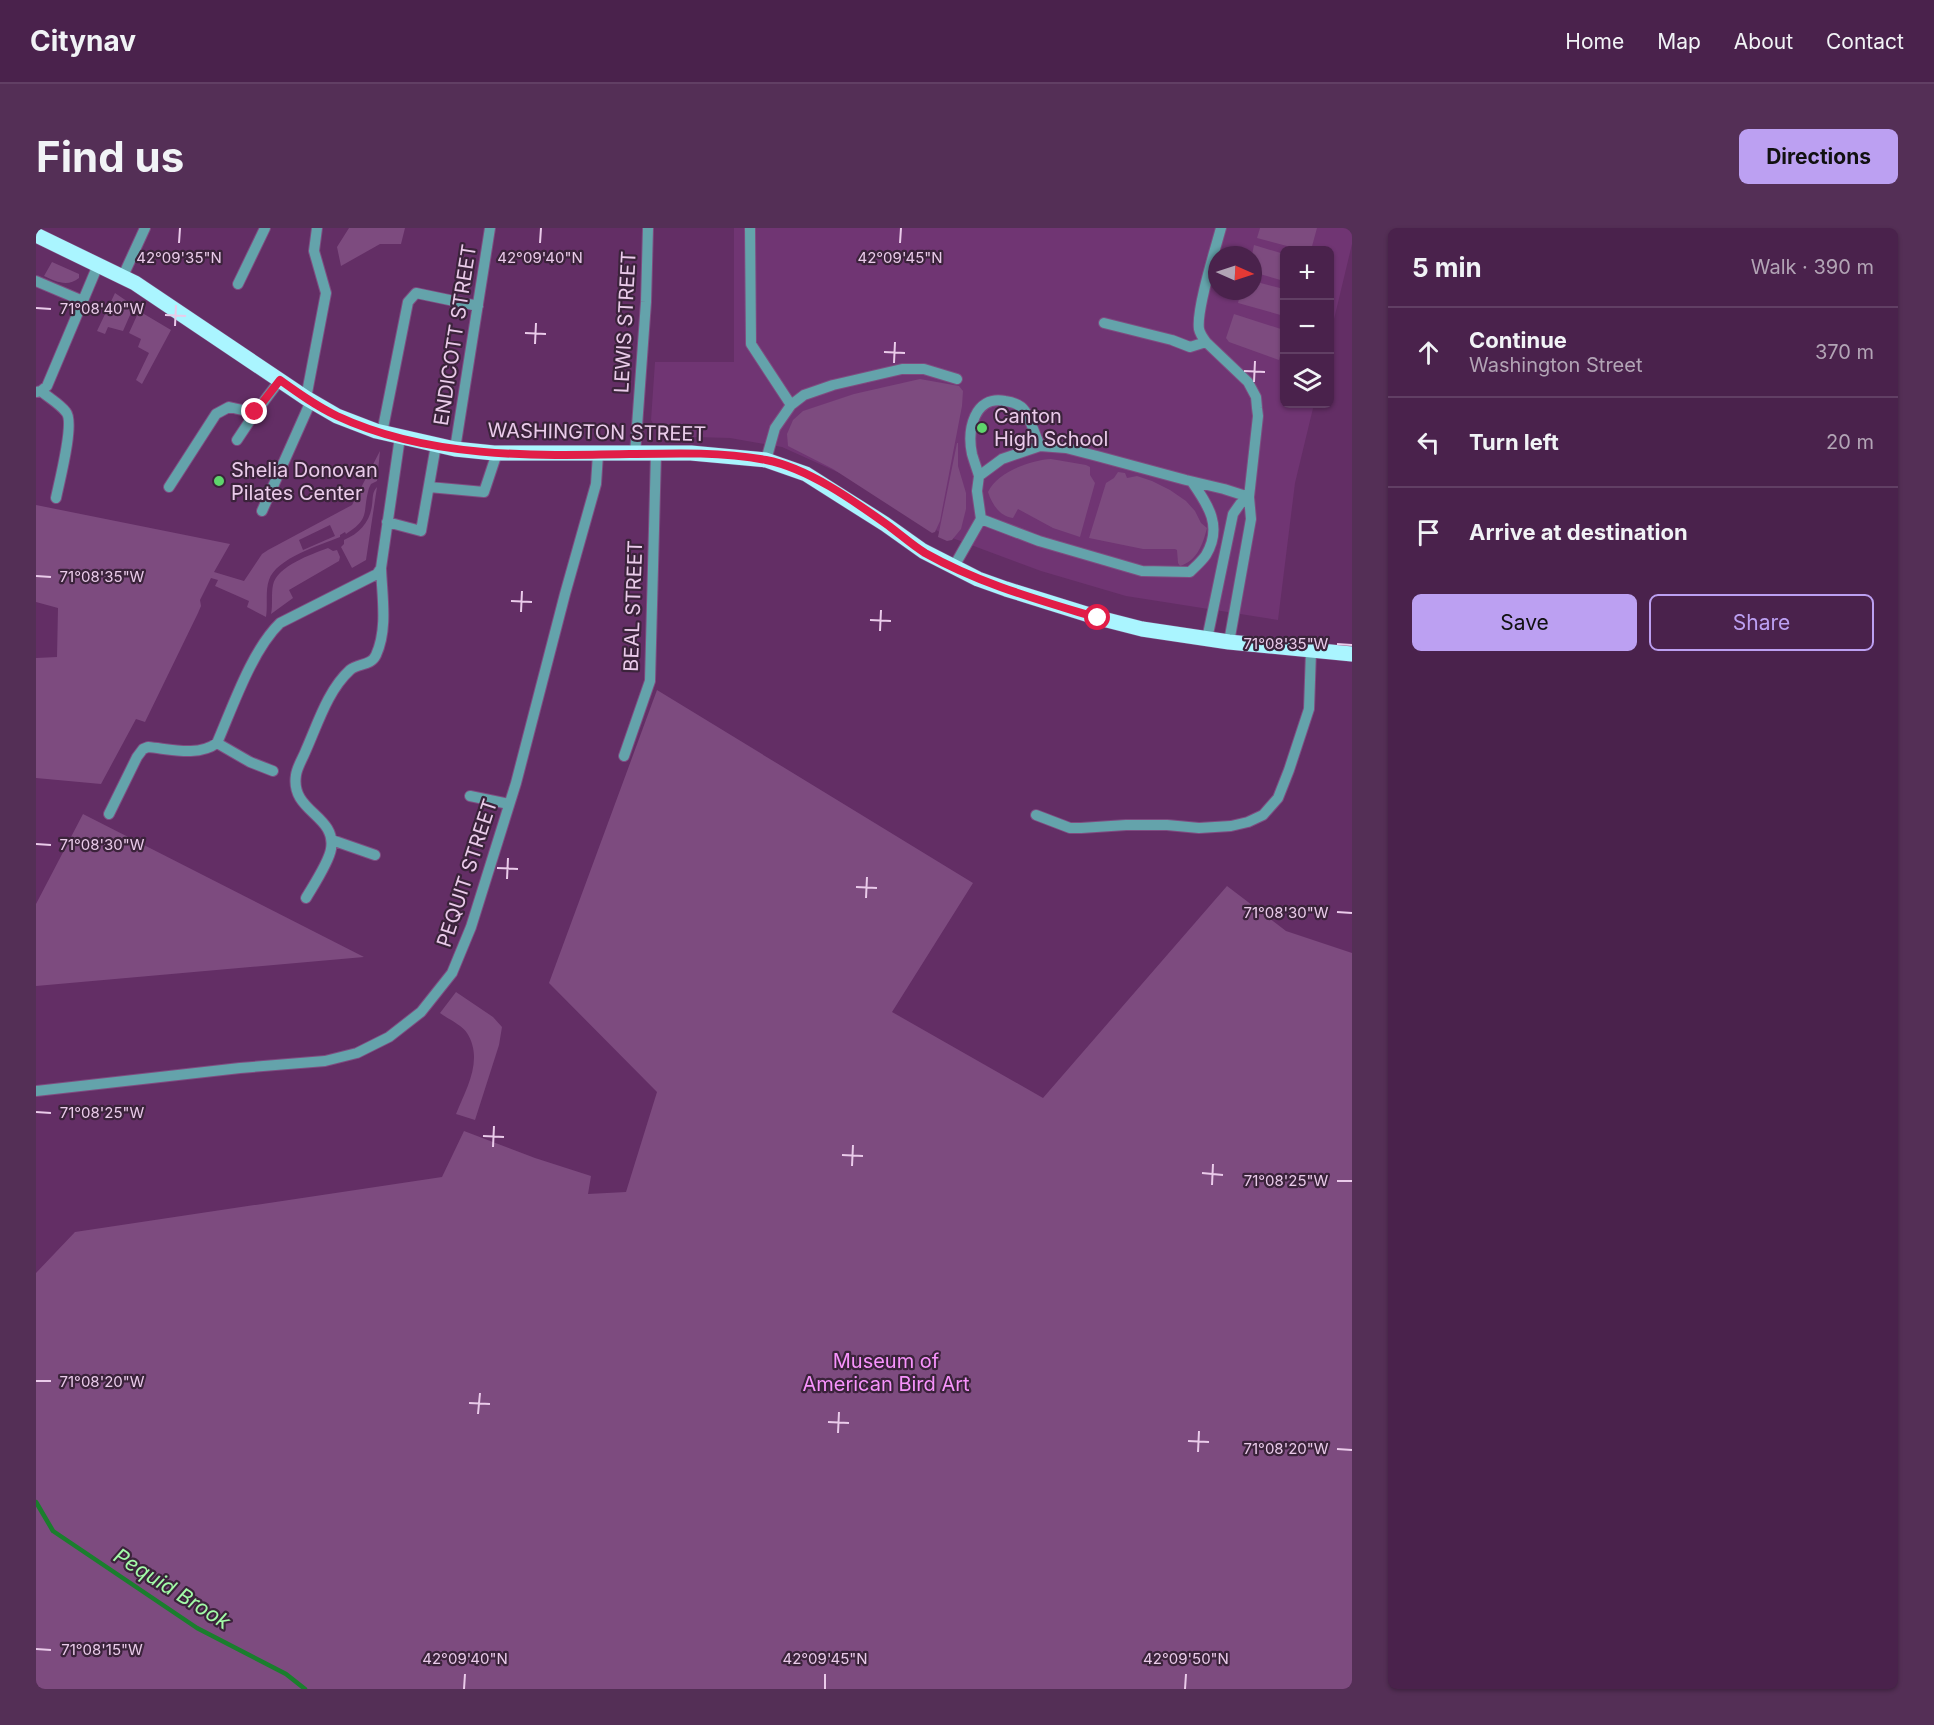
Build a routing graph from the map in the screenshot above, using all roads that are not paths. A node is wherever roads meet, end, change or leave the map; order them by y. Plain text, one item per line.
1 (145, 228) edge
2 (265, 228) edge
3 (317, 228) edge
4 (490, 228) edge
5 (648, 228) edge
6 (750, 228) edge
7 (1221, 228) edge
8 (36, 235) edge
9 (98, 265) junction
10 (123, 276) junction
11 (36, 281) edge
12 (238, 284) dead end
13 (83, 301) junction
14 (478, 306) junction
15 (1104, 323) dead end
16 (1206, 342) junction
17 (957, 378) dead end
18 (280, 380) junction
19 (38, 392) edge
20 (308, 400) junction
21 (791, 405) junction
22 (255, 412) junction
23 (382, 433) junction
24 (400, 437) junction
25 (237, 440) dead end
26 (436, 445) junction
27 (1040, 446) junction
28 (455, 448) junction
29 (497, 453) junction
30 (656, 453) junction
31 (598, 454) junction
32 (635, 454) junction
33 (766, 460) junction
34 (979, 476) junction
35 (1192, 482) junction
36 (169, 487) dead end
37 (429, 487) junction
38 (1249, 497) junction
39 (56, 498) dead end
40 (262, 511) dead end
41 (981, 519) junction
42 (387, 522) junction
43 (381, 568) junction
44 (953, 568) junction
45 (1207, 639) junction
46 (1229, 642) junction
47 (1311, 651) junction
48 (1352, 654) edge
49 (217, 743) junction
50 (624, 756) dead end
51 (273, 771) dead end
52 (470, 796) dead end
53 (509, 804) junction
54 (109, 814) dead end
55 (1036, 815) dead end
56 (332, 840) junction
57 (375, 855) dead end
58 (306, 898) dead end
59 (36, 1091) edge

1 - 10 street
2 - 12 street
3 - 20 street
4 - 14 street, ENDICOTT STREET
5 - 32 street, LEWIS STREET
6 - 21 street
7 - 16 street
8 - 9 main road, WASHINGTON STREET
9 - 10 main road, WASHINGTON STREET
9 - 13 street
10 - 18 main road, WASHINGTON STREET
11 - 13 street
13 - 19 street
14 - 23 street
14 - 28 street, ENDICOTT STREET
15 - 16 street
16 - 38 street
17 - 21 street
18 - 20 main road, WASHINGTON STREET
18 - 22 street
19 - 39 street
20 - 23 main road, WASHINGTON STREET
20 - 40 street
21 - 33 street
22 - 25 street
22 - 36 street
23 - 24 main road, WASHINGTON STREET
24 - 26 main road, WASHINGTON STREET
24 - 42 street
26 - 28 main road, WASHINGTON STREET
26 - 37 street
27 - 34 street
27 - 34 street
27 - 35 street
28 - 29 main road, WASHINGTON STREET
29 - 31 main road, WASHINGTON STREET
29 - 37 street
30 - 32 main road, WASHINGTON STREET
30 - 33 main road, WASHINGTON STREET
30 - 50 street, BEAL STREET
31 - 32 main road, WASHINGTON STREET
31 - 53 street, PEQUIT STREET
33 - 44 main road, WASHINGTON STREET
34 - 41 street
35 - 38 street
35 - 41 street
37 - 42 street
38 - 45 street
38 - 46 street
41 - 44 street
42 - 43 street
43 - 49 street
43 - 56 street
44 - 45 main road, WASHINGTON STREET
45 - 46 main road, WASHINGTON STREET
46 - 47 main road, WASHINGTON STREET
47 - 48 main road, WASHINGTON STREET
47 - 55 street
49 - 51 street
49 - 54 street
52 - 53 street
53 - 59 street, PEQUIT STREET
56 - 57 street
56 - 58 street

